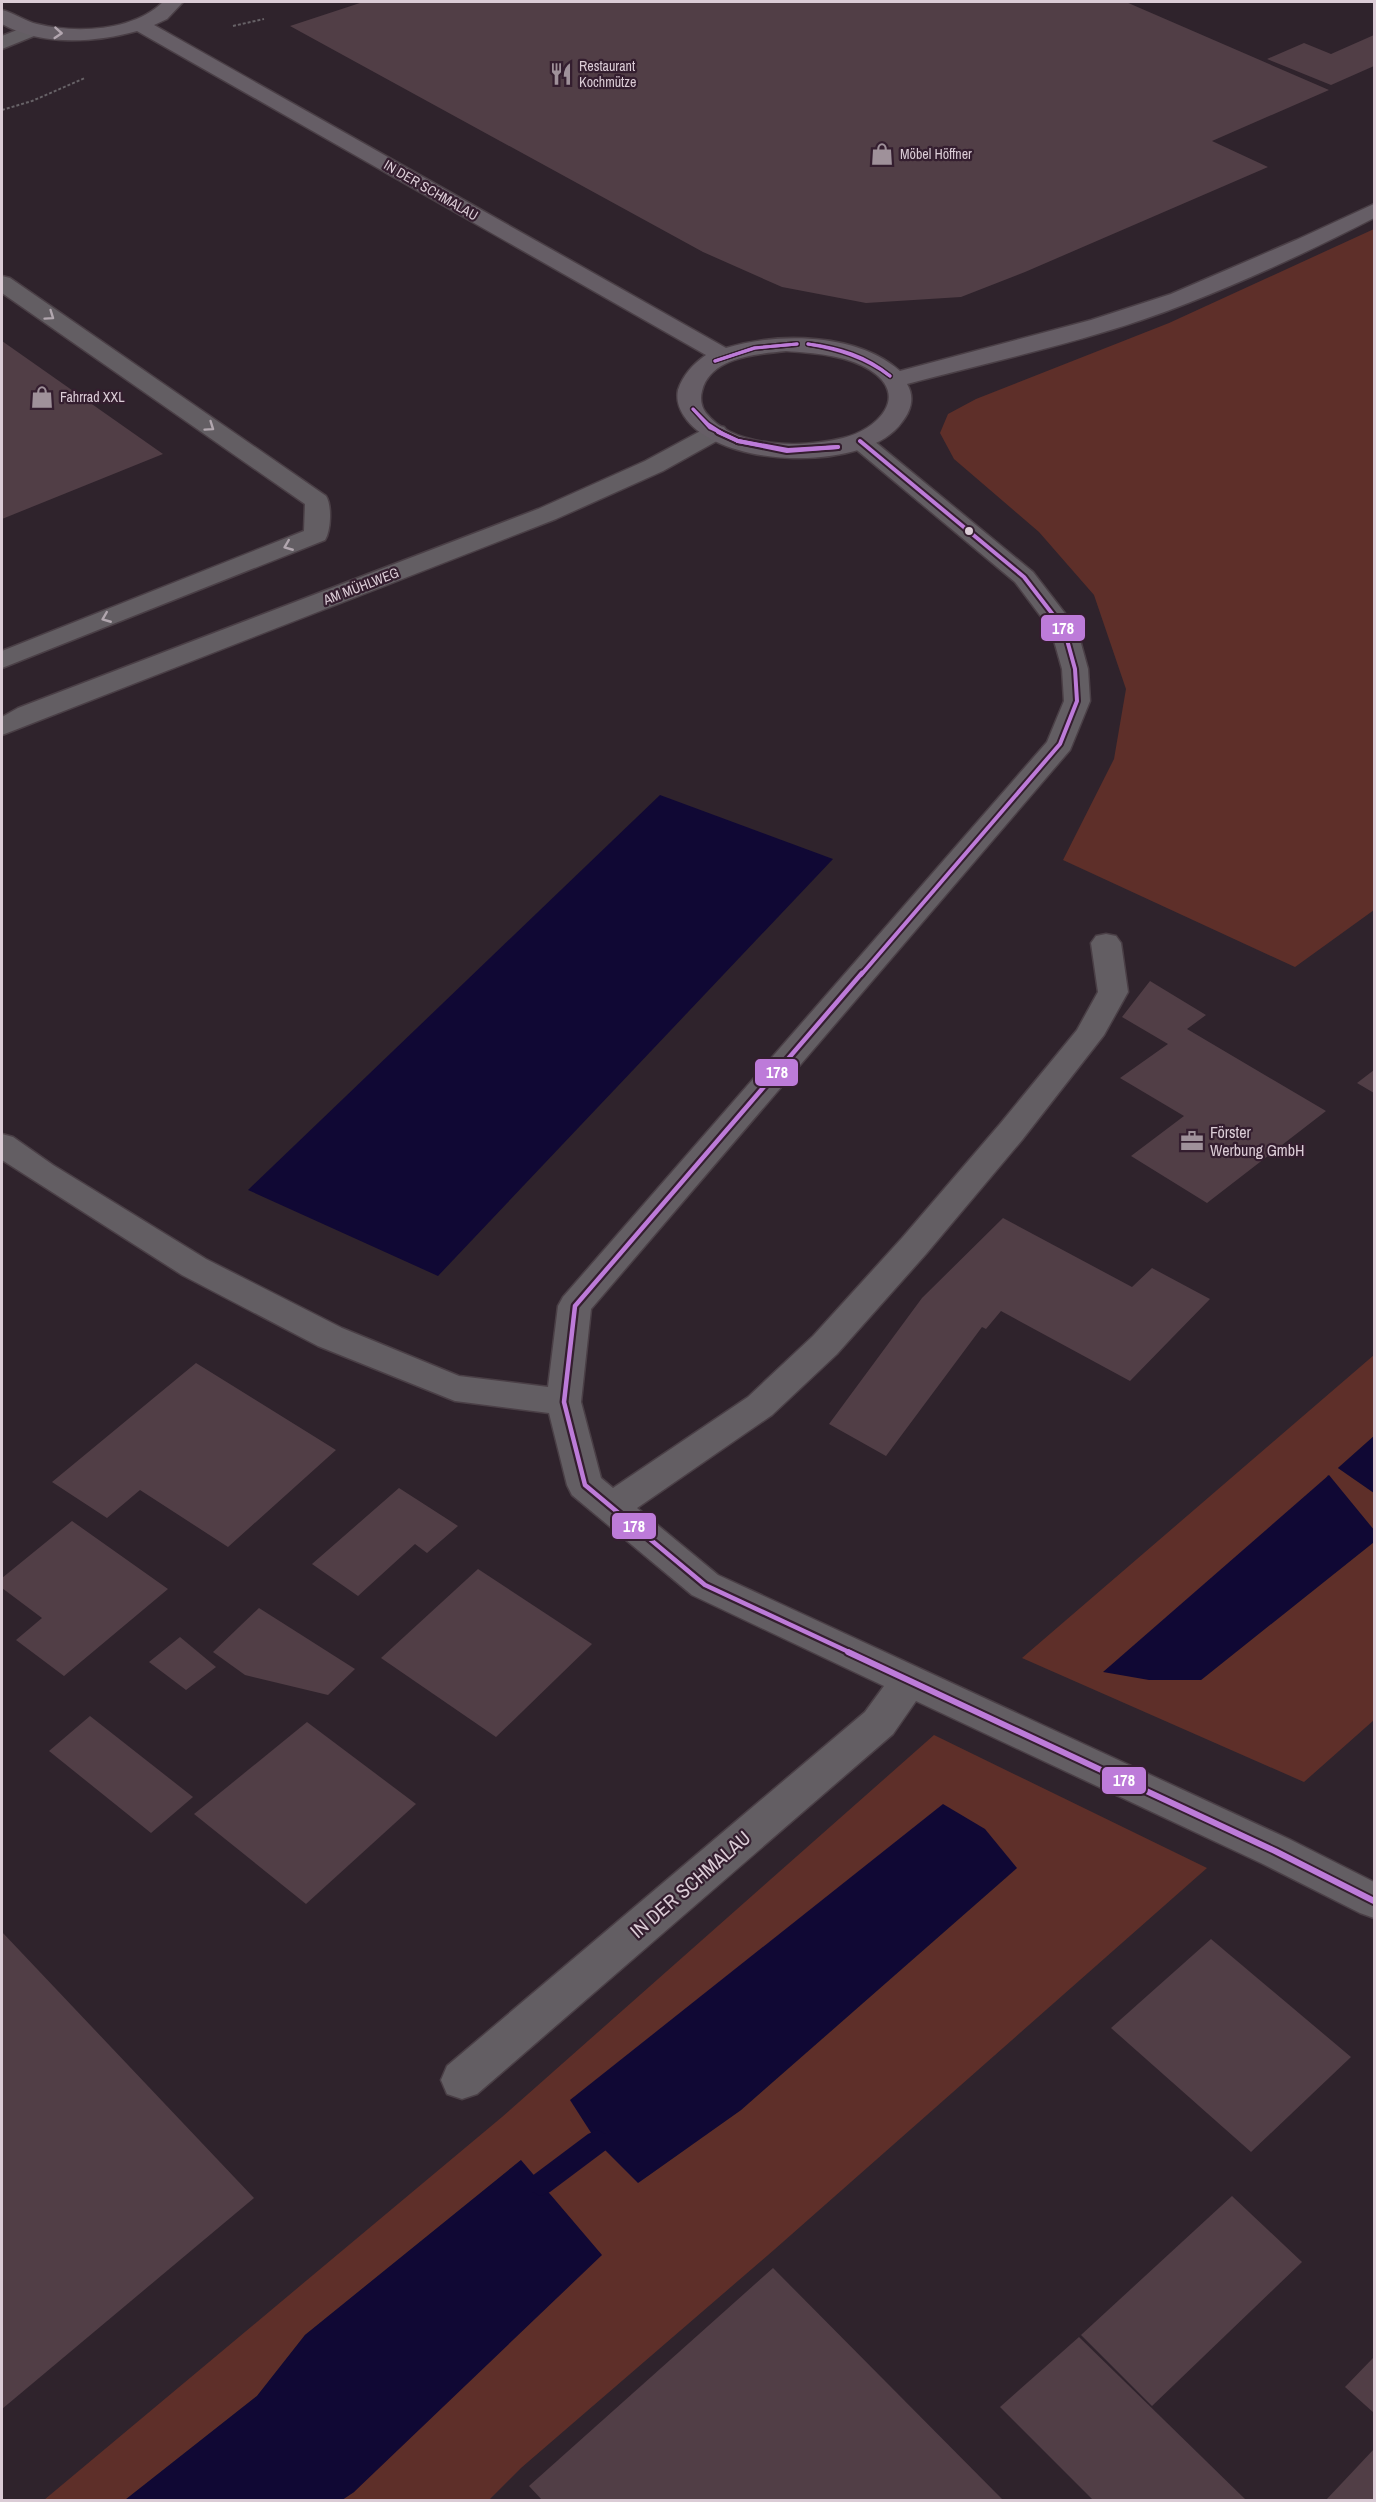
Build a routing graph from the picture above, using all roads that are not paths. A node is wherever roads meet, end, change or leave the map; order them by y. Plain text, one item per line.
1 (173, 2) edge
2 (2, 16) edge
3 (138, 24) junction
4 (32, 30) junction
5 (2, 43) edge
6 (1374, 210) edge
7 (2, 283) edge
8 (724, 356) junction
9 (895, 380) junction
10 (716, 432) junction
11 (860, 441) junction
12 (2, 660) edge
13 (2, 727) edge
14 (1106, 943) dead end
15 (2, 1145) edge
16 (564, 1402) junction
17 (612, 1507) junction
18 (909, 1681) junction
19 (1374, 1901) edge
20 (462, 2080) dead end

1 - 3 main road
2 - 4 main road
4 -> 3 main road
3 - 8 main road, IN DER SCHMALAU
4 - 5 street
6 - 9 main road
7 -> 12 street
8 - 9 main road
8 - 10 main road
9 - 11 main road
10 - 11 main road
10 - 13 street, AM MÜHLWEG
11 - 16 street
14 - 17 street
15 - 16 street
16 - 17 street
17 - 18 street
18 - 19 street
18 - 20 street, IN DER SCHMALAU

